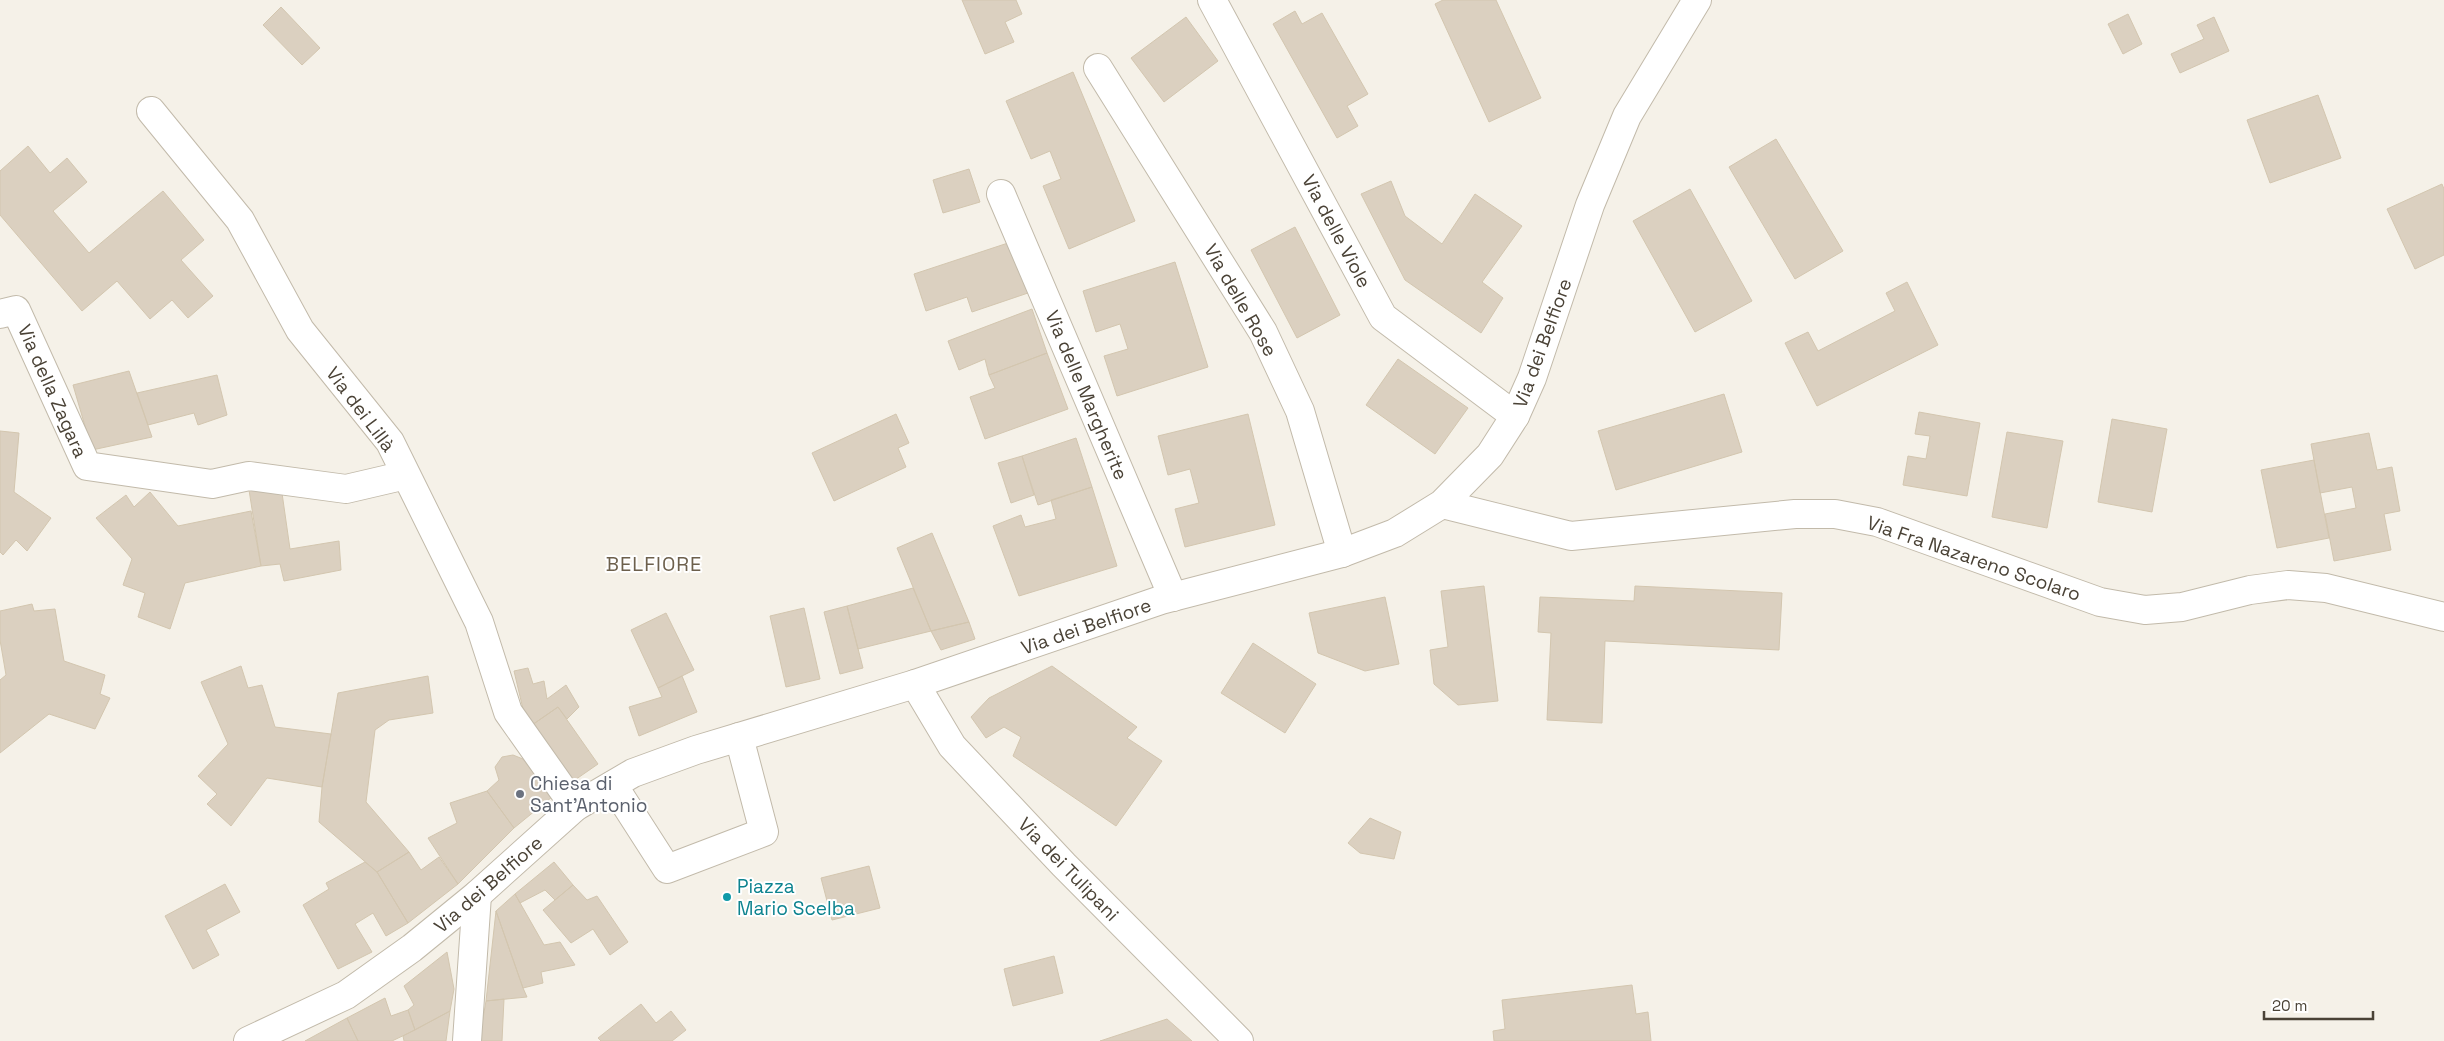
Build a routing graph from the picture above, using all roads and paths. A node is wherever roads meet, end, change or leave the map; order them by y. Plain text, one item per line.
1 (1212, 0) edge
2 (1696, 0) edge
3 (1098, 68) dead end
4 (151, 111) dead end
5 (1001, 194) dead end
6 (0, 314) edge
7 (1515, 416) junction
8 (406, 476) junction
9 (1442, 504) junction
10 (1342, 553) junction
11 (1173, 597) junction
12 (2444, 617) edge
13 (914, 684) junction
14 (740, 737) junction
15 (614, 785) junction
16 (576, 807) junction
17 (477, 895) junction
18 (248, 1041) edge
19 (467, 1041) edge
20 (1239, 1041) edge

1 - 7 street, Via delle Viole
2 - 7 street, Via dei Belfiore
3 - 10 street, Via delle Rose
4 - 8 street, Via dei Lillà
5 - 11 street, Via delle Margherite
6 - 8 street, Via della Zagara
7 - 9 street, Via dei Belfiore
8 - 16 street, Via dei Lillà
9 - 10 street, Via dei Belfiore
9 - 12 street, Via Fra Nazareno Scolaro
10 - 11 street, Via dei Belfiore
11 - 13 street, Via dei Belfiore
13 - 14 street, Via dei Belfiore
13 - 20 street, Via dei Tulipani
14 - 15 street, Via dei Belfiore
14 - 15 street
15 - 16 street, Via dei Belfiore
16 - 17 street, Via dei Belfiore
17 - 18 street, Via dei Belfiore
17 - 19 street

